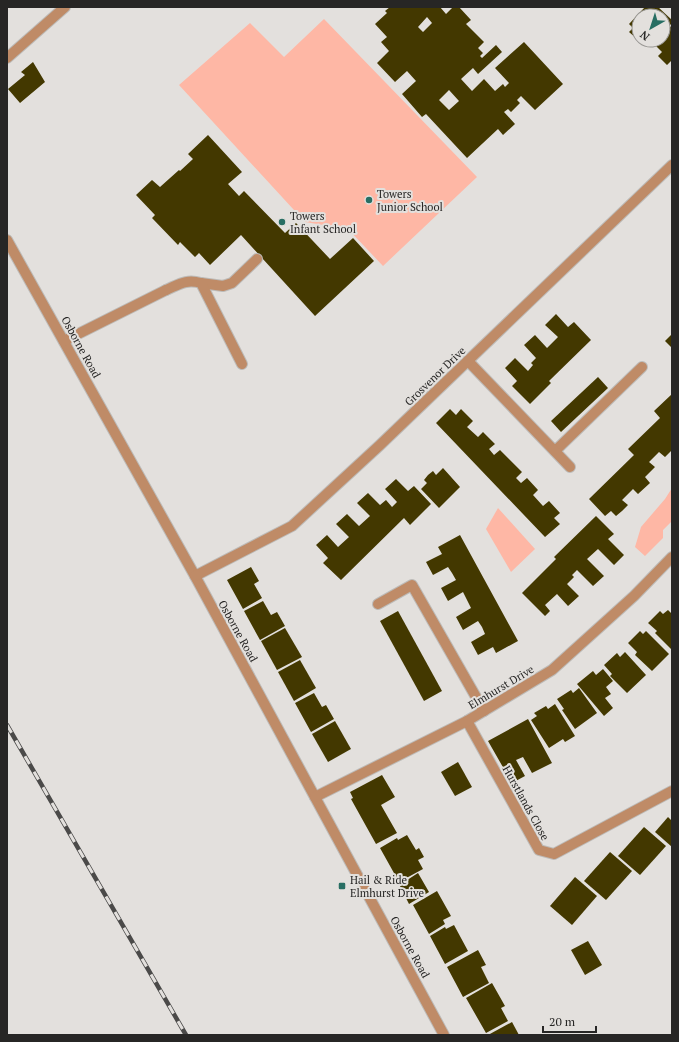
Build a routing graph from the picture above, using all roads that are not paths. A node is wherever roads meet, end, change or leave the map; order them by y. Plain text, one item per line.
1 (65, 7) edge
2 (7, 58) edge
3 (672, 165) edge
4 (7, 240) edge
5 (257, 258) dead end
6 (202, 283) junction
7 (64, 341) junction
8 (468, 361) junction
9 (242, 364) dead end
10 (642, 367) dead end
11 (555, 451) junction
12 (570, 467) dead end
13 (672, 557) edge
14 (194, 576) junction
15 (378, 604) dead end
16 (484, 711) junction
17 (467, 722) junction
18 (672, 792) edge
19 (316, 797) junction
20 (444, 1035) edge

1 - 2 street
3 - 8 street, Grosvenor Drive
4 - 7 street, Osborne Road
5 - 6 street
6 - 7 street
6 - 9 street
7 - 14 street, Osborne Road
8 - 11 street
8 - 14 street, Grosvenor Drive
10 - 11 street
11 - 12 street
13 - 16 street, Elmhurst Drive
14 - 19 street, Osborne Road
15 - 16 street
16 - 17 street, Elmhurst Drive
17 - 18 street, Hurstlands Close
17 - 19 street, Elmhurst Drive
19 - 20 street, Osborne Road

